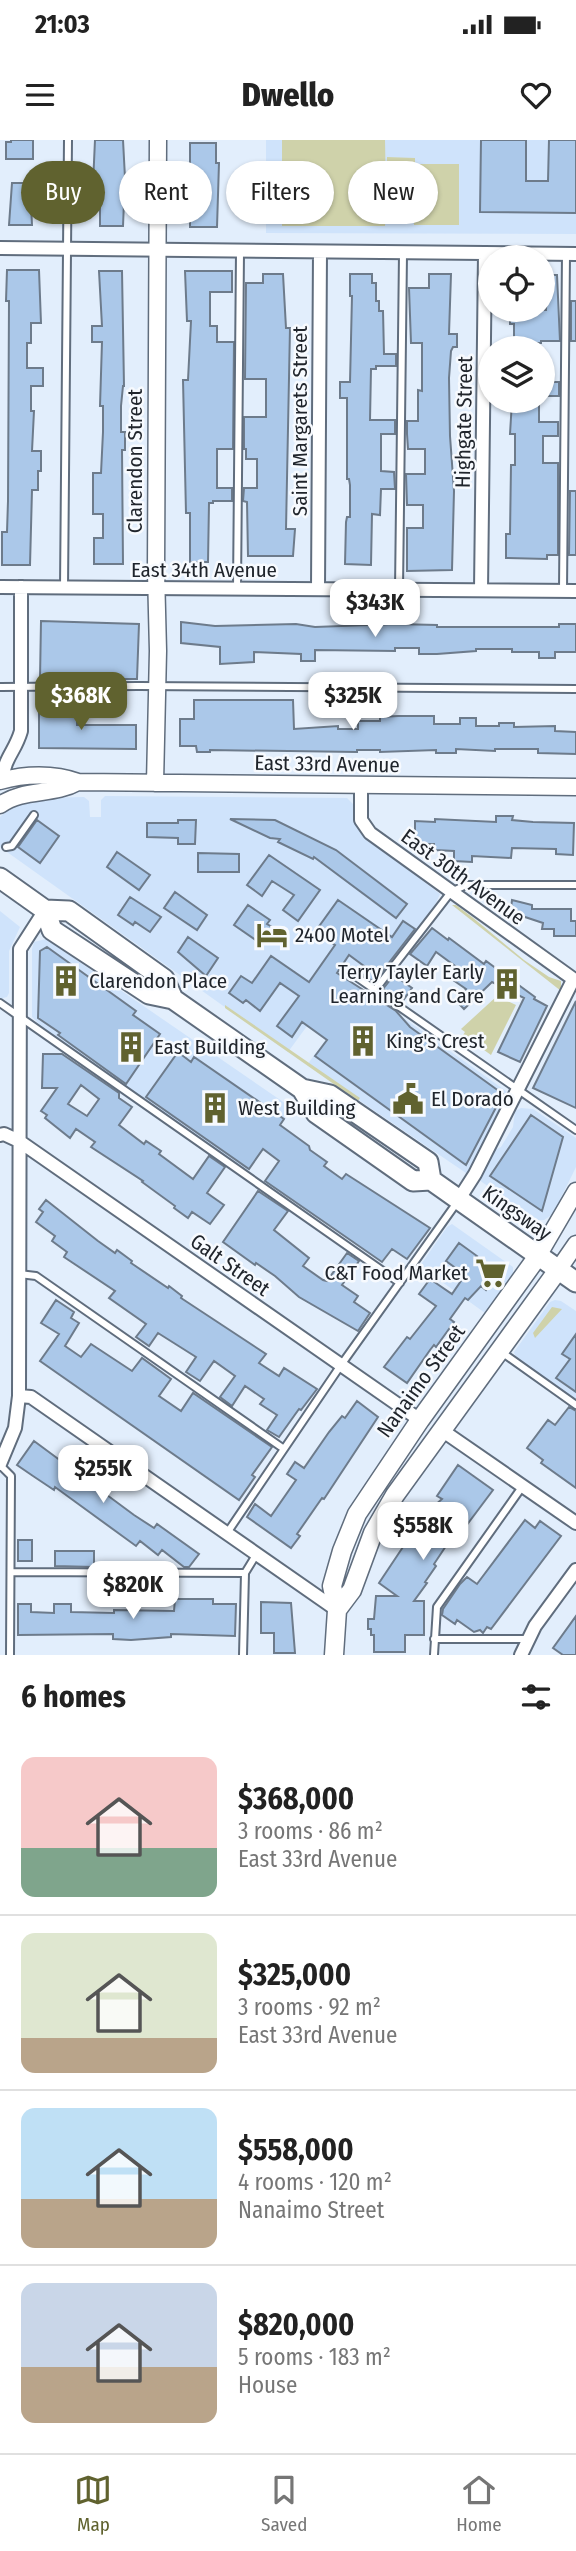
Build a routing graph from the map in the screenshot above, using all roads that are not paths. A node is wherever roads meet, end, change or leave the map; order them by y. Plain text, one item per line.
1 (68, 140) edge
2 (158, 140) edge
3 (0, 248) edge
4 (67, 249) junction
5 (158, 250) junction
6 (240, 252) junction
7 (320, 252) junction
8 (403, 254) junction
9 (478, 254) edge
10 (571, 254) edge
11 (484, 322) edge
12 (0, 587) edge
13 (21, 587) junction
14 (64, 587) junction
15 (157, 588) junction
16 (318, 589) junction
17 (237, 590) junction
18 (399, 590) junction
19 (481, 590) junction
20 (570, 591) edge
21 (157, 686) junction
22 (0, 687) edge
23 (21, 687) junction
24 (576, 689) edge
25 (4, 755) edge
26 (1, 781) edge
27 (78, 782) junction
28 (155, 783) junction
29 (360, 786) junction
30 (576, 788) edge
31 (6, 800) edge
32 (34, 815) dead end
33 (6, 846) dead end
34 (0, 878) edge
35 (576, 885) edge
36 (451, 892) junction
37 (45, 910) junction
38 (358, 978) dead end
39 (574, 980) edge
40 (374, 990) junction
41 (0, 1003) edge
42 (19, 1016) junction
43 (518, 1092) junction
44 (576, 1130) edge
45 (0, 1135) edge
46 (19, 1141) junction
47 (576, 1191) edge
48 (459, 1199) junction
49 (576, 1244) edge
50 (538, 1256) junction
51 (558, 1269) junction
52 (19, 1274) junction
53 (576, 1282) edge
54 (400, 1283) junction
55 (498, 1350) junction
56 (341, 1365) junction
57 (19, 1396) junction
58 (576, 1405) edge
59 (420, 1420) junction
60 (443, 1431) junction
61 (284, 1449) junction
62 (0, 1464) edge
63 (523, 1486) junction
64 (576, 1523) edge
65 (227, 1533) junction
66 (256, 1555) junction
67 (576, 1570) edge
68 (12, 1572) junction
69 (245, 1573) junction
70 (337, 1610) junction
71 (434, 1639) junction
72 (527, 1639) junction
73 (10, 1655) edge
74 (243, 1655) edge
75 (334, 1655) edge
76 (434, 1655) edge
77 (521, 1655) edge

1 - 4 lane
2 - 5 street, Clarendon Street
3 - 4 street
4 - 5 street
4 - 14 lane
5 - 6 street
5 - 15 street, Clarendon Street
6 - 7 street
6 - 17 lane
7 - 8 street
7 - 16 street, Saint Margarets Street
8 - 9 street
8 - 18 lane
10 - 20 lane
11 - 19 street, Highgate Street
12 - 13 street, East 34th Avenue
13 - 14 street, East 34th Avenue
13 - 23 street
14 - 15 street, East 34th Avenue
15 - 17 street, East 34th Avenue
15 - 21 street, Clarendon Street
16 - 17 street, East 34th Avenue
16 - 18 street, East 34th Avenue
18 - 19 street, East 34th Avenue
19 - 20 street, East 34th Avenue
21 - 23 lane
21 - 24 lane
21 - 28 street, Clarendon Street
22 - 23 lane
23 - 25 street
25 - 26 street
26 - 27 street, East 33rd Avenue
27 - 28 street, East 33rd Avenue
27 - 31 street, East 33rd Avenue
28 - 29 street, East 33rd Avenue
29 - 30 street, East 33rd Avenue
29 - 36 street, East 30th Avenue
32 - 33 lane
34 - 37 main road, Kingsway
35 - 36 lane
36 - 39 street, East 30th Avenue
36 - 40 lane
37 - 42 street
37 - 48 main road, Kingsway
38 - 40 lane
39 - 43 street
40 - 43 lane
41 - 42 lane
42 - 46 street
42 - 54 lane
43 - 44 lane
43 - 48 street
45 - 46 street, Galt Street
46 - 52 street
46 - 56 street, Galt Street
47 - 50 street, Nanaimo Street
48 - 50 main road, Kingsway
48 - 54 lane
49 - 51 street, Nanaimo Street
50 - 51 main road, Kingsway
50 - 59 main road, Nanaimo Street
51 - 53 main road, Kingsway
51 - 55 main road, Nanaimo Street
52 - 57 street
52 - 61 lane
54 - 56 lane
55 - 58 lane
55 - 60 main road, Nanaimo Street
56 - 59 street, Galt Street
56 - 61 lane
57 - 62 street
57 - 65 street
59 - 70 main road, Nanaimo Street
60 - 63 street
60 - 70 main road, Nanaimo Street
61 - 65 lane
62 - 68 lane
63 - 64 street
63 - 71 lane
65 - 66 street
66 - 69 lane
66 - 70 street
67 - 72 street
68 - 69 lane
68 - 73 lane
69 - 74 lane
70 - 75 main road, Nanaimo Street
71 - 72 lane
71 - 76 lane
72 - 77 street

